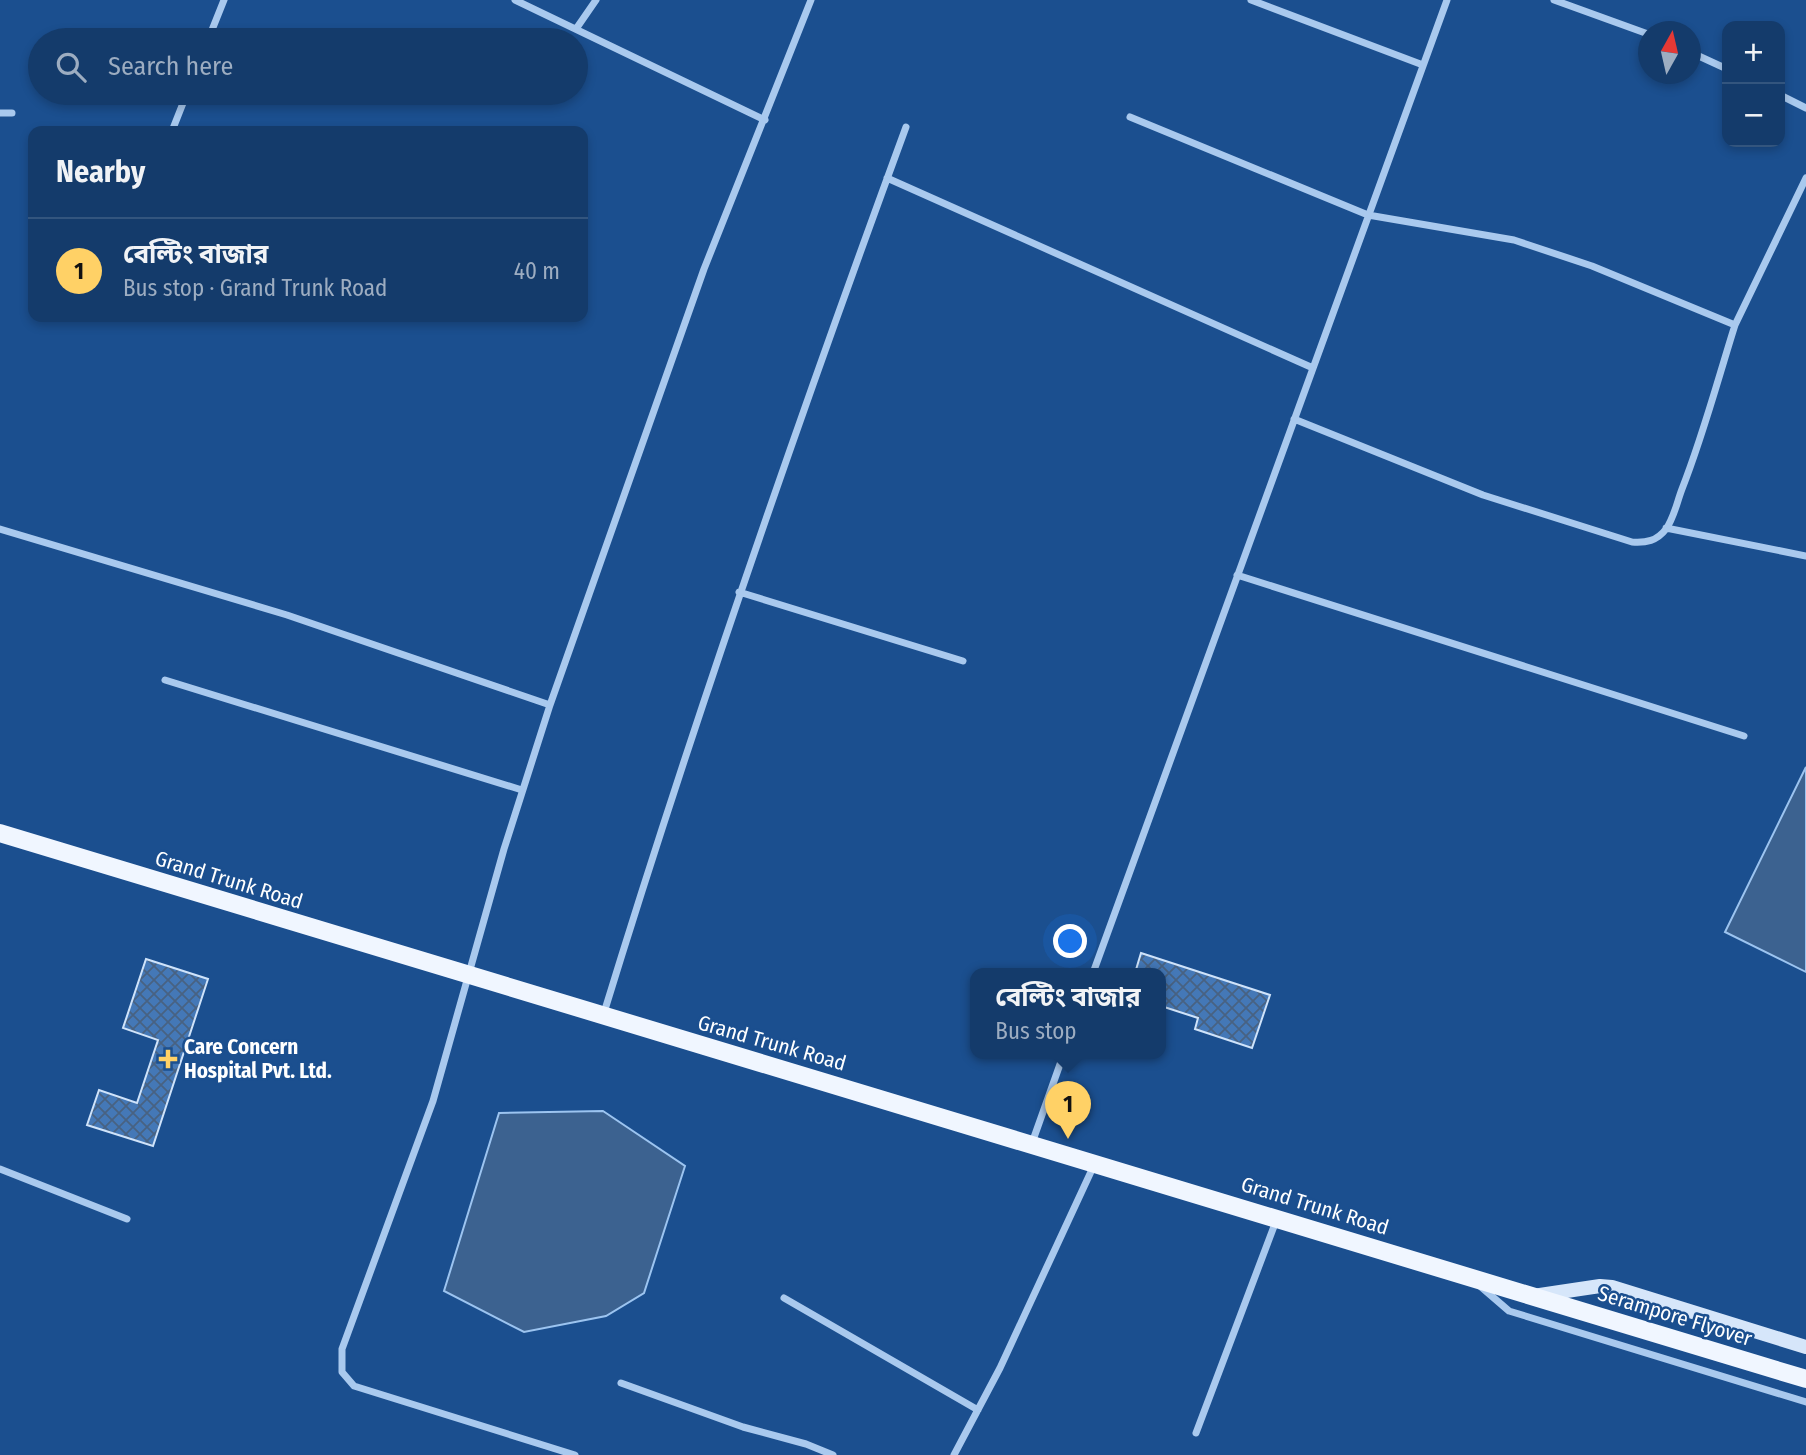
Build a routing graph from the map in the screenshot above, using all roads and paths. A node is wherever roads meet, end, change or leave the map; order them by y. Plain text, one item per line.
1 (224, 0) edge
2 (515, 0) edge
3 (596, 0) edge
4 (811, 0) edge
5 (1251, 0) edge
6 (1447, 0) edge
7 (1554, 0) edge
8 (213, 28) edge
9 (574, 28) edge
10 (577, 28) edge
11 (1638, 30) edge
12 (588, 35) edge
13 (1701, 57) edge
14 (1423, 65) junction
15 (1722, 67) edge
16 (1785, 97) edge
17 (182, 105) edge
18 (1806, 108) edge
19 (0, 113) edge
20 (12, 113) dead end
21 (1130, 117) dead end
22 (765, 120) junction
23 (174, 126) edge
24 (906, 127) dead end
25 (887, 178) junction
26 (1806, 178) edge
27 (1368, 215) junction
28 (1735, 324) junction
29 (1312, 368) junction
30 (1294, 419) junction
31 (1666, 528) junction
32 (0, 529) edge
33 (1806, 556) edge
34 (1237, 575) junction
35 (739, 592) junction
36 (963, 661) dead end
37 (165, 680) dead end
38 (550, 705) junction
39 (1744, 736) dead end
40 (523, 790) junction
41 (0, 834) edge
42 (1095, 968) edge
43 (470, 977) junction
44 (603, 1017) junction
45 (1062, 1059) edge
46 (1032, 1143) junction
47 (1095, 1163) junction
48 (0, 1168) edge
49 (1277, 1218) junction
50 (127, 1219) dead end
51 (1472, 1278) junction
52 (1532, 1296) junction
53 (784, 1298) dead end
54 (1806, 1347) edge
55 (1806, 1379) edge
56 (621, 1383) dead end
57 (1806, 1402) edge
58 (978, 1410) junction
59 (1196, 1433) dead end
60 (575, 1455) edge
61 (833, 1455) edge
62 (954, 1455) edge

1 - 8 street
2 - 9 street
3 - 10 street
4 - 22 street
5 - 14 street
6 - 14 street
7 - 11 street
12 - 22 street
13 - 15 street
14 - 27 street
16 - 18 street
17 - 23 street
19 - 20 street
21 - 27 street
22 - 38 street
24 - 25 street
25 - 29 street
25 - 35 street
26 - 28 street
27 - 28 street
27 - 29 street
28 - 31 street
29 - 30 street
30 - 31 street
30 - 34 street
31 - 33 street
32 - 38 street
34 - 39 street
34 - 42 street
35 - 36 street
35 - 44 street
37 - 40 street
38 - 40 street
40 - 43 street
41 - 43 main road, Grand Trunk Road
43 - 44 main road, Grand Trunk Road
43 - 60 street
44 - 46 main road, Grand Trunk Road
45 - 46 street
46 - 47 main road, Grand Trunk Road
47 - 49 main road, Grand Trunk Road
47 - 58 street
48 - 50 street
49 - 51 main road, Grand Trunk Road
49 - 59 street
51 - 52 main road, Grand Trunk Road
51 - 57 street
52 - 54 street
52 - 55 main road, Serampore Flyover
53 - 58 street
56 - 61 street
58 - 62 street

